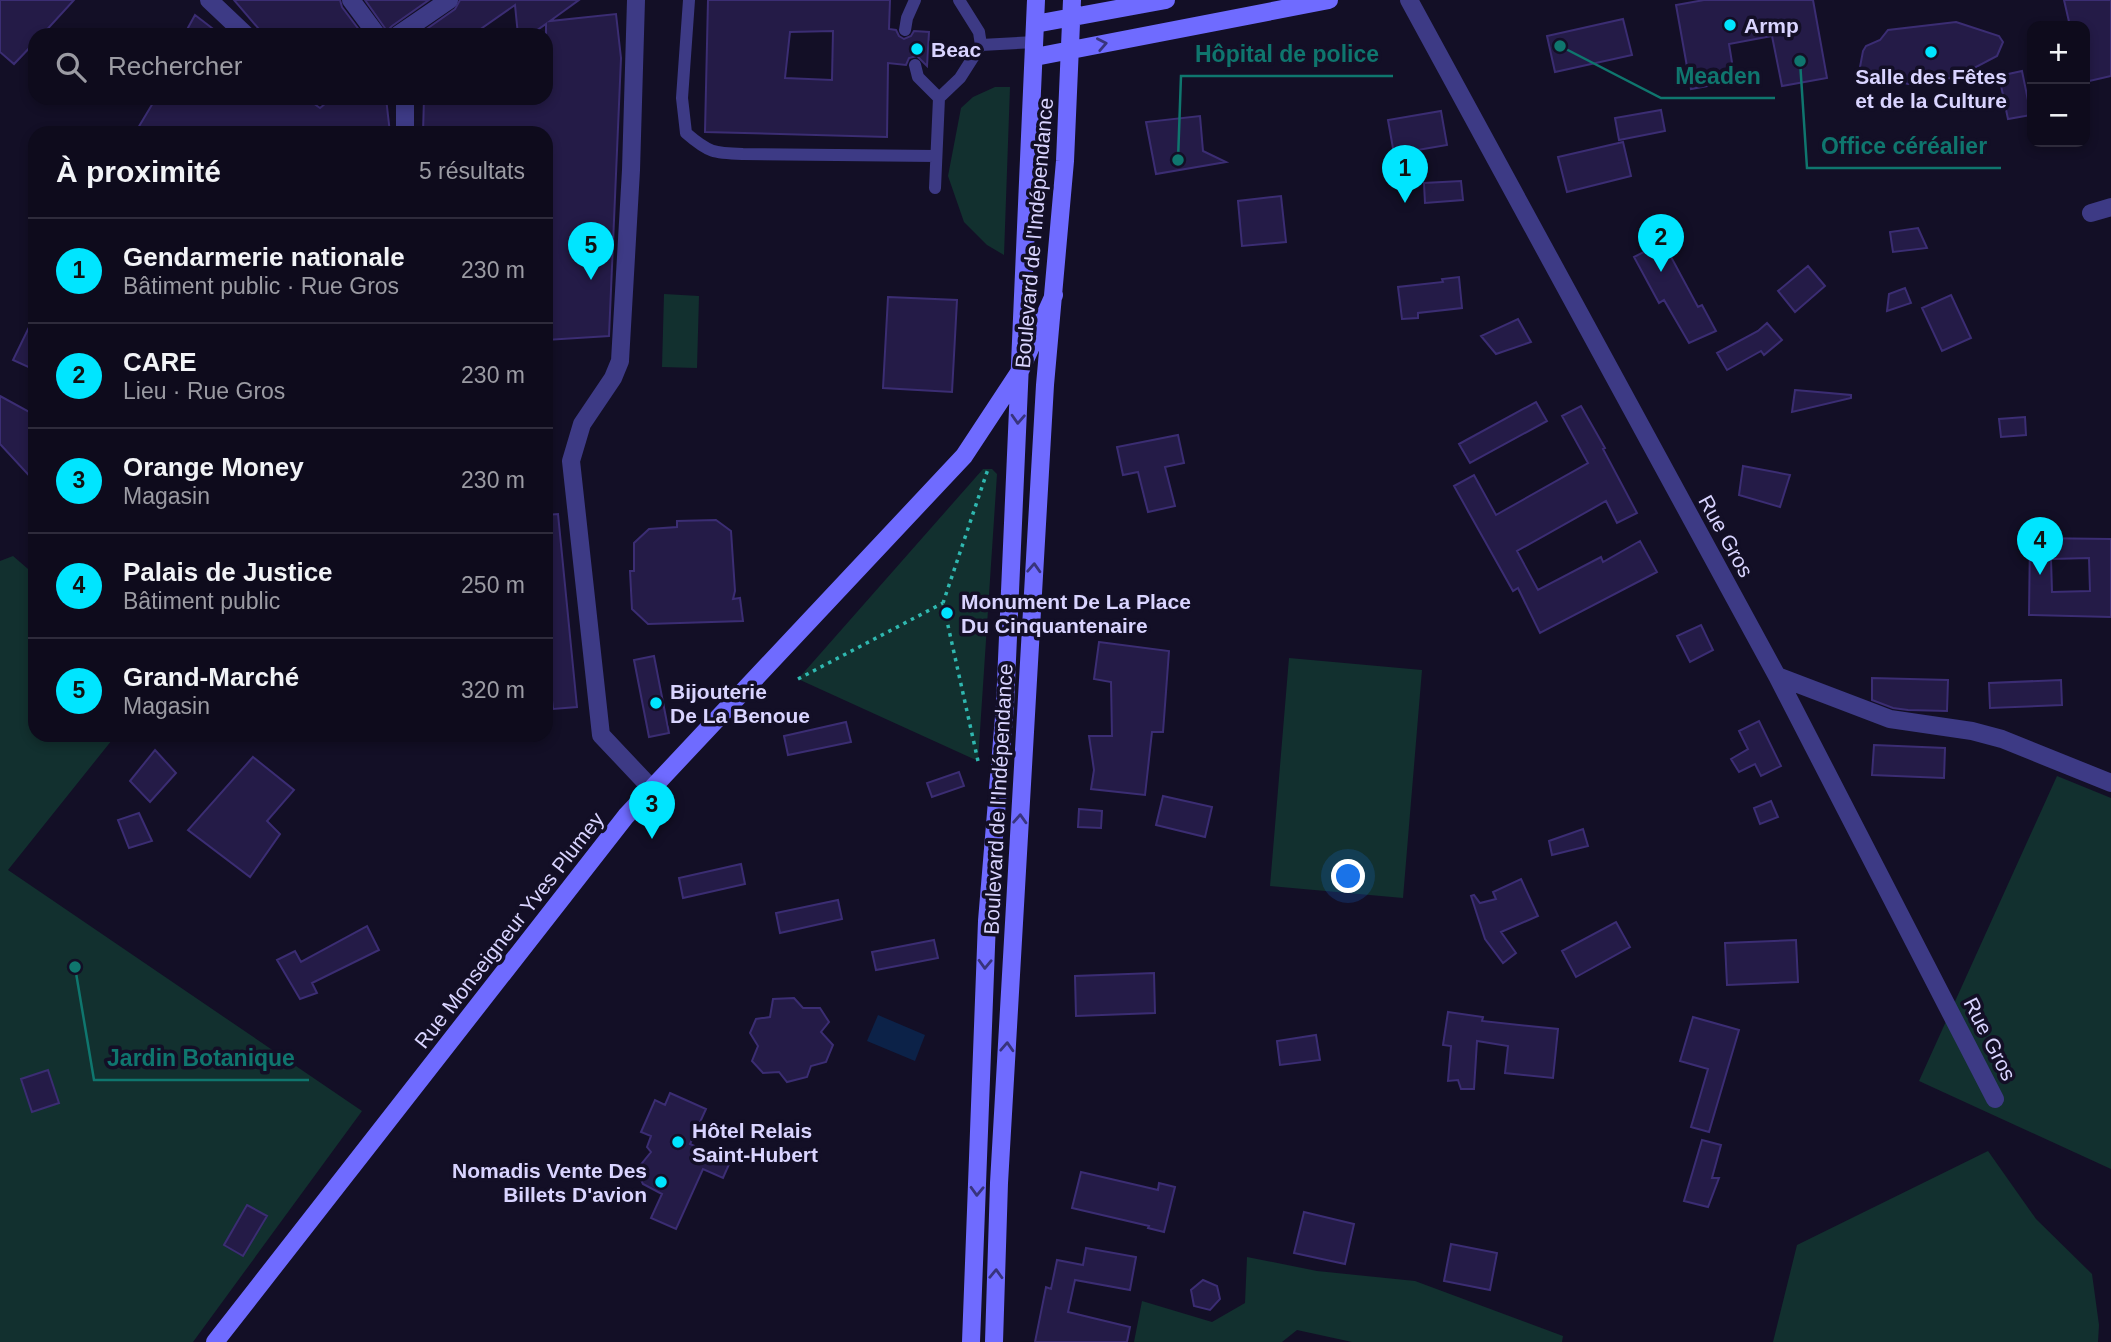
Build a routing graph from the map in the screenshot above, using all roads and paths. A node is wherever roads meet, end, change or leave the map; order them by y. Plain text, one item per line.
1 (209, 0) edge
2 (351, 0) edge
3 (449, 0) edge
4 (635, 0) edge
5 (689, 0) edge
6 (915, 0) edge
7 (959, 0) edge
8 (1036, 0) edge
9 (1166, 0) edge
10 (1329, 0) edge
11 (1409, 0) edge
12 (1071, 9) edge
13 (239, 28) edge
14 (372, 28) edge
15 (408, 28) edge
16 (905, 30) dead end
17 (1035, 41) junction
18 (981, 45) junction
19 (1071, 50) junction
20 (915, 65) dead end
21 (939, 98) junction
22 (405, 105) edge
23 (405, 126) edge
24 (936, 156) junction
25 (935, 188) dead end
26 (2111, 207) edge
27 (2091, 213) dead end
28 (1054, 295) junction
29 (1020, 370) junction
30 (988, 469) dead end
31 (943, 603) junction
32 (1777, 676) junction
33 (798, 679) dead end
34 (978, 761) dead end
35 (2111, 783) edge
36 (652, 789) junction
37 (1995, 1099) dead end
38 (222, 1340) edge
39 (971, 1342) edge
40 (994, 1342) edge

1 - 13 street
2 - 14 street
3 - 15 street
4 - 36 street
5 - 24 lane
6 - 16 lane
7 - 18 lane
8 - 17 main road, Boulevard de l'Indépendance
9 - 12 main road
19 -> 10 main road
11 - 32 street, Rue Gros
12 - 17 main road
12 - 19 main road, Boulevard de l'Indépendance
17 - 18 lane
17 - 19 main road
17 - 29 main road, Boulevard de l'Indépendance
18 - 21 lane
19 - 28 main road, Boulevard de l'Indépendance
20 - 21 lane
21 - 24 lane
22 - 23 street
24 - 25 lane
26 - 27 street
28 - 29 main road
40 -> 28 main road, Boulevard de l'Indépendance
29 - 36 main road, Rue Monseigneur Yves Plumey
29 -> 39 main road, Boulevard de l'Indépendance
30 - 31 path
31 - 33 path
31 - 34 path
32 - 35 street
32 - 37 street, Rue Gros
36 - 38 main road, Rue Monseigneur Yves Plumey

